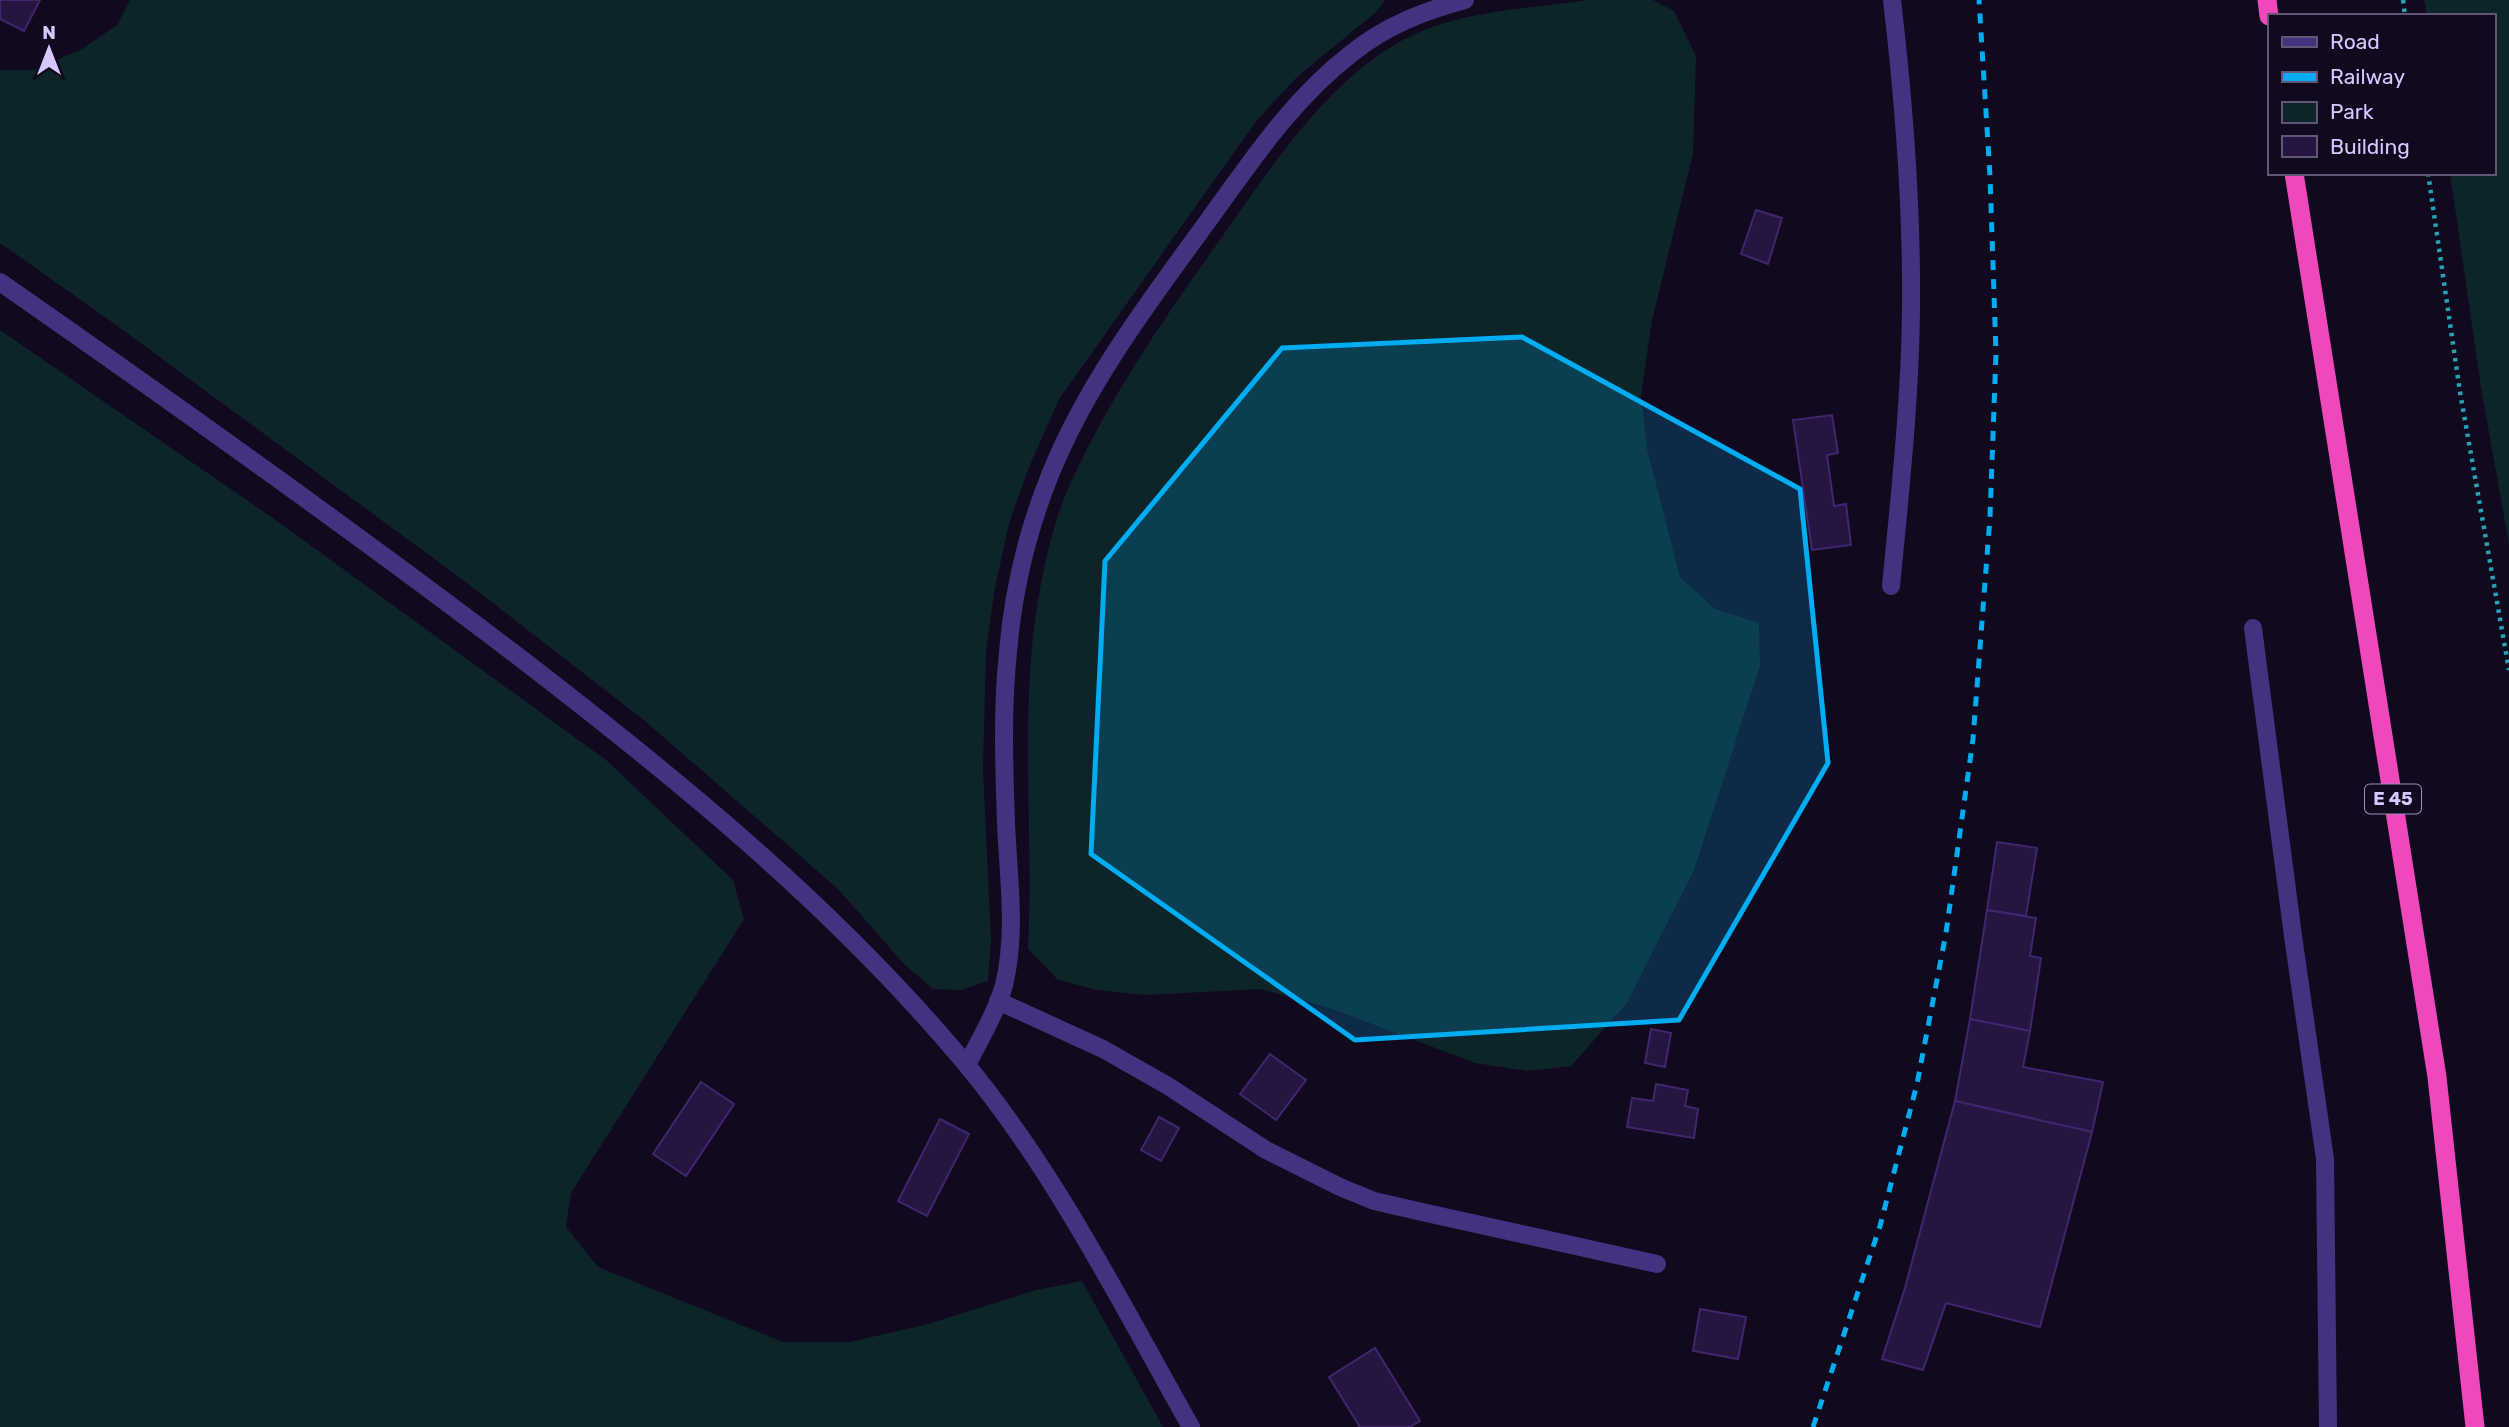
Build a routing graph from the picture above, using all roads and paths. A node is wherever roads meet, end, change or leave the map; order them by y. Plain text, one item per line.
1 (1465, 0) edge
2 (1892, 0) edge
3 (1439, 4) edge
4 (2294, 175) edge
5 (2428, 175) edge
6 (0, 282) edge
7 (1891, 586) dead end
8 (2253, 628) dead end
9 (2509, 670) edge
10 (998, 1001) junction
11 (967, 1065) junction
12 (1657, 1264) dead end
13 (1191, 1427) edge
14 (2328, 1427) edge
15 (2475, 1427) edge

1 - 3 street
2 - 7 street
3 - 10 street
4 - 15 highway, E 45
5 - 9 path
6 - 11 street
8 - 14 street
10 - 11 street
10 - 12 street
11 - 13 street

